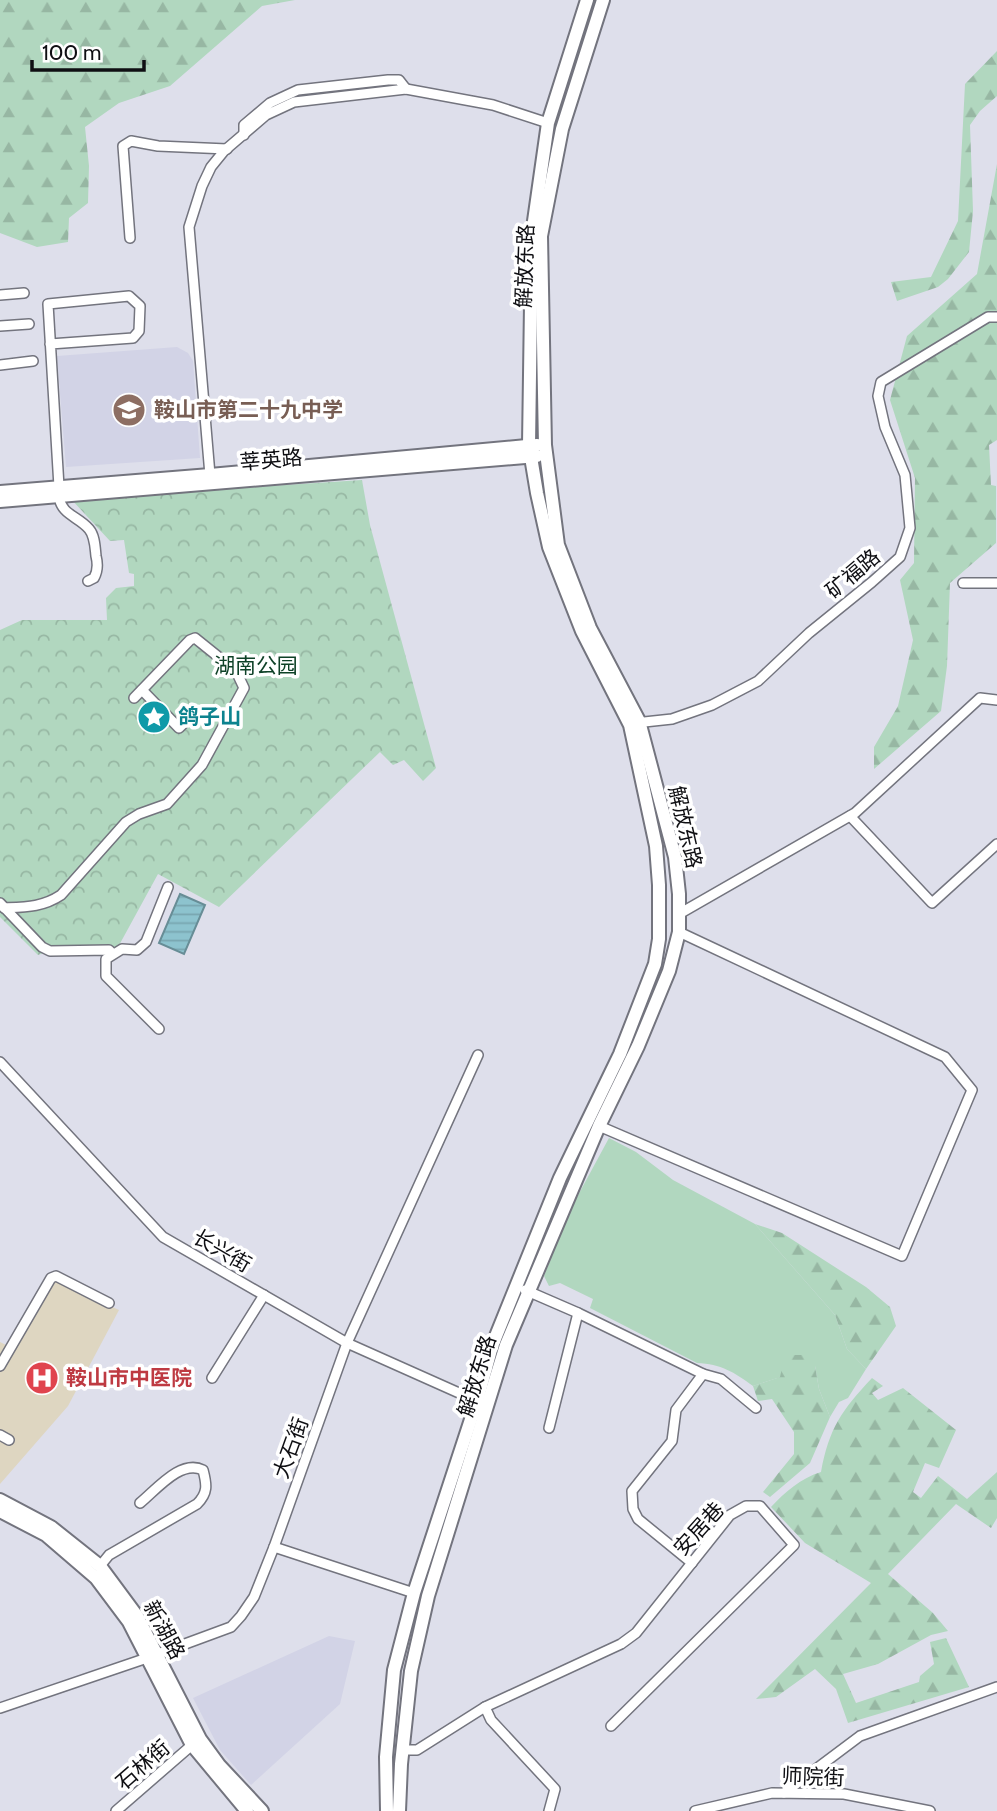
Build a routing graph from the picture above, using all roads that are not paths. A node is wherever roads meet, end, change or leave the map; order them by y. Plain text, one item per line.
1 (587, 0) edge
2 (603, 0) edge
3 (548, 123) junction
4 (227, 149) junction
5 (130, 238) dead end
6 (24, 293) dead end
7 (0, 295) edge
8 (997, 317) edge
9 (29, 324) dead end
10 (0, 326) edge
11 (50, 344) junction
12 (33, 361) dead end
13 (0, 365) edge
14 (530, 451) junction
15 (545, 451) junction
16 (210, 475) junction
17 (0, 492) edge
18 (59, 492) junction
19 (0, 501) edge
20 (88, 580) dead end
21 (962, 583) dead end
22 (997, 583) edge
23 (142, 691) junction
24 (134, 698) dead end
25 (997, 700) edge
26 (191, 716) dead end
27 (635, 723) junction
28 (850, 816) junction
29 (997, 844) edge
30 (168, 887) dead end
31 (2, 905) edge
32 (679, 914) junction
33 (679, 932) junction
34 (112, 953) junction
35 (159, 1030) dead end
36 (478, 1055) dead end
37 (0, 1062) edge
38 (599, 1126) junction
39 (521, 1289) junction
40 (264, 1295) junction
41 (109, 1303) dead end
42 (578, 1313) junction
43 (347, 1343) junction
44 (0, 1366) edge
45 (704, 1374) junction
46 (212, 1378) dead end
47 (477, 1401) junction
48 (756, 1409) dead end
49 (549, 1428) dead end
50 (0, 1435) edge
51 (9, 1440) dead end
52 (0, 1500) edge
53 (140, 1503) dead end
54 (0, 1511) edge
55 (274, 1547) junction
56 (692, 1563) junction
57 (98, 1572) junction
58 (414, 1592) junction
59 (152, 1656) junction
60 (997, 1687) edge
61 (485, 1707) junction
62 (0, 1708) edge
63 (611, 1726) dead end
64 (196, 1742) junction
65 (402, 1750) junction
66 (784, 1793) junction
67 (400, 1797) junction
68 (116, 1811) edge
69 (247, 1811) edge
70 (262, 1811) edge
71 (387, 1811) edge
72 (399, 1811) edge
73 (408, 1811) edge
74 (550, 1811) edge
75 (695, 1811) edge
76 (930, 1811) edge

1 - 3 main road, 解放东路
2 - 15 main road, 解放东路
3 - 4 street
3 - 14 main road, 解放东路
4 - 5 street
4 - 16 street
6 - 7 street
8 - 27 street, 矿福路
9 - 10 street
11 - 11 street
11 - 18 street
12 - 13 street
14 - 15 main road, 莘英路
14 - 16 main road, 莘英路
14 - 18 main road, 莘英路
14 - 27 main road, 解放东路
15 - 27 main road, 解放东路
16 - 18 main road, 莘英路
17 - 18 main road, 莘英路
18 - 19 main road, 莘英路
18 - 20 street
21 - 22 street
23 - 24 street
23 - 26 street
23 - 31 street
25 - 28 street
27 - 32 main road, 解放东路
27 - 39 main road, 解放东路
28 - 29 street
28 - 32 street
30 - 34 street
31 - 34 street
32 - 33 main road, 解放东路
33 - 38 main road, 解放东路
33 - 38 street
34 - 35 street
36 - 43 street, 大石街
37 - 40 street, 长兴街
38 - 39 main road, 解放东路
39 - 42 street
39 - 47 main road, 解放东路
39 - 65 main road, 解放东路
40 - 43 street, 长兴街
40 - 46 street
41 - 44 street
42 - 45 street
42 - 49 street
43 - 47 street, 长兴街
43 - 55 street, 大石街
45 - 48 street
45 - 56 street
47 - 58 main road, 解放东路
50 - 51 street
52 - 57 main road, 新湖路
53 - 57 street
54 - 57 main road, 新湖路
55 - 58 street
55 - 59 street, 大石街
56 - 61 street, 安居巷
56 - 63 street, 安居巷
57 - 59 main road, 新湖路
58 - 71 main road, 解放东路
59 - 62 street, 大石街
59 - 64 main road, 新湖路
60 - 66 street
61 - 65 street, 安居巷
61 - 74 street
64 - 68 street, 石林街
64 - 69 main road, 新湖路
64 - 70 main road, 新湖路
65 - 67 main road, 解放东路
66 - 75 street, 师院街
66 - 76 street, 师院街
67 - 72 main road, 解放东路
67 - 73 street

